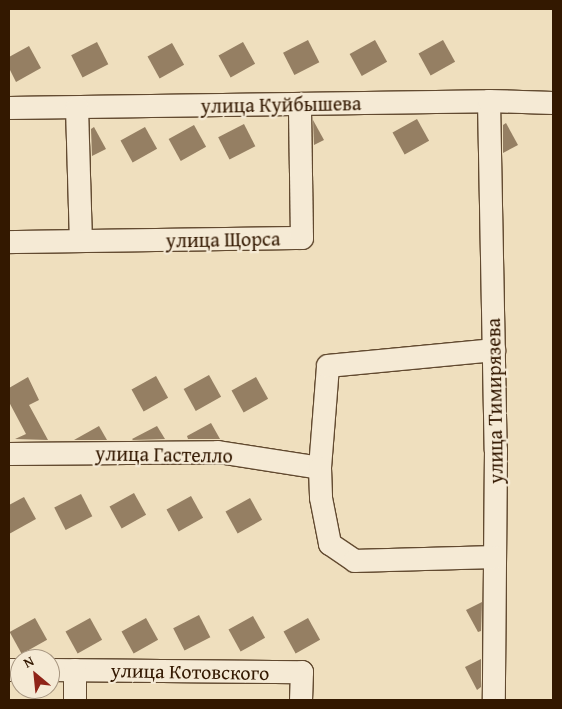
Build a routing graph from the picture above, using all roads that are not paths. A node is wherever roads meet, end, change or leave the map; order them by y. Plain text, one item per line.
1 (489, 101) junction
2 (553, 103) edge
3 (300, 104) junction
4 (9, 108) edge
5 (77, 108) junction
6 (81, 241) junction
7 (9, 242) edge
8 (494, 350) junction
9 (9, 454) edge
10 (320, 468) junction
11 (494, 557) junction
12 (60, 670) edge
13 (75, 670) junction
14 (75, 700) edge
15 (301, 700) edge
16 (494, 700) edge

1 - 2 street, улица Куйбышева
1 - 3 street, улица Куйбышева
1 - 8 street, улица Тимирязева
3 - 5 street, улица Куйбышева
3 - 6 street, улица Щорса
4 - 5 street, улица Куйбышева
5 - 6 street
6 - 7 street, улица Щорса
8 - 10 street
8 - 11 street, улица Тимирязева
9 - 10 street, улица Гастелло
10 - 11 street
11 - 16 street, улица Тимирязева
12 - 13 street, улица Котовского
13 - 14 street
13 - 15 street, улица Котовского

